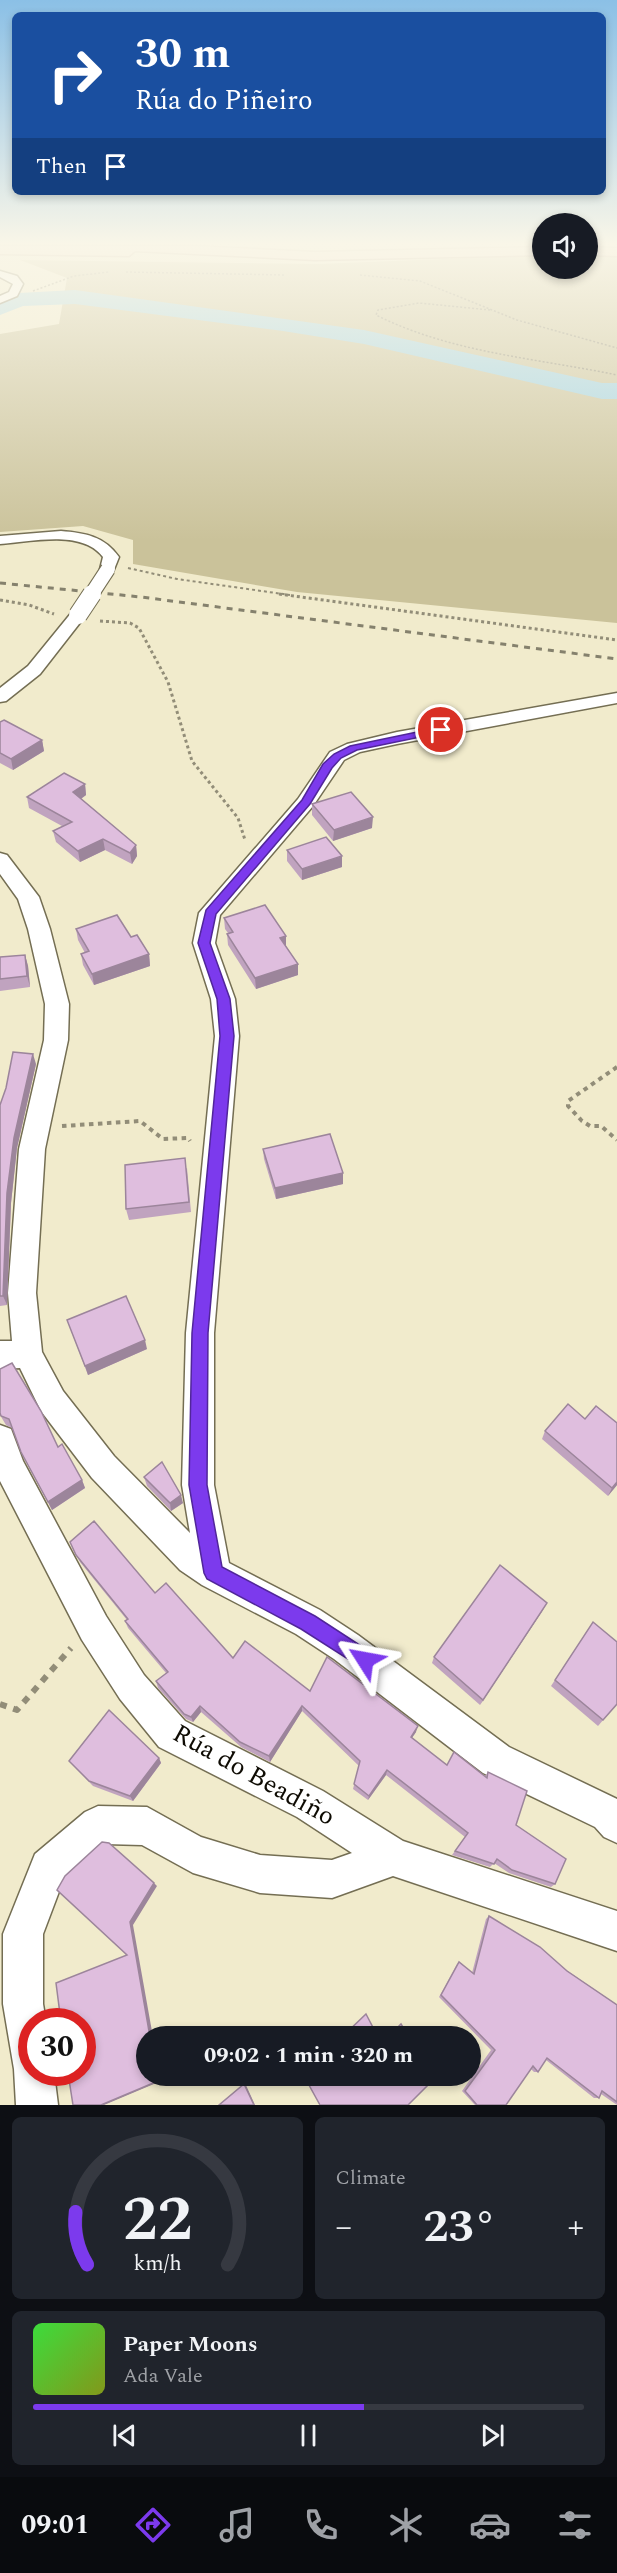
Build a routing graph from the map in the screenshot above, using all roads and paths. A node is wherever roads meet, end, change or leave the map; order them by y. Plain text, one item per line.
1 (458, 344) edge
2 (617, 375) edge
3 (0, 540) edge
4 (109, 567) junction
5 (0, 600) edge
6 (75, 619) junction
7 (98, 621) dead end
8 (617, 640) edge
9 (0, 698) edge
10 (617, 698) edge
11 (0, 860) edge
12 (249, 864) junction
13 (617, 1067) edge
14 (37, 1127) junction
15 (617, 1140) edge
16 (216, 1159) junction
17 (14, 1354) edge
18 (0, 1440) edge
19 (214, 1573) junction
20 (94, 1628) junction
21 (0, 1704) edge
22 (614, 1818) edge
23 (393, 1857) junction
24 (617, 1932) edge
25 (25, 2008) edge
26 (35, 2086) edge
27 (37, 2105) edge

1 - 2 path
3 - 4 street
4 - 6 street, bridge
4 - 8 path
5 - 6 path
6 - 9 street
7 - 12 path
10 - 12 street
11 - 14 street
12 - 16 street
13 - 15 path
14 - 16 path
14 - 17 street
16 - 19 street
17 - 19 street
18 - 20 street, Rúa do Beadiño
19 - 22 street
20 - 21 path
20 - 23 street, Rúa do Beadiño
23 - 24 street, Rúa do Beadiño
23 - 25 street
26 - 27 street

